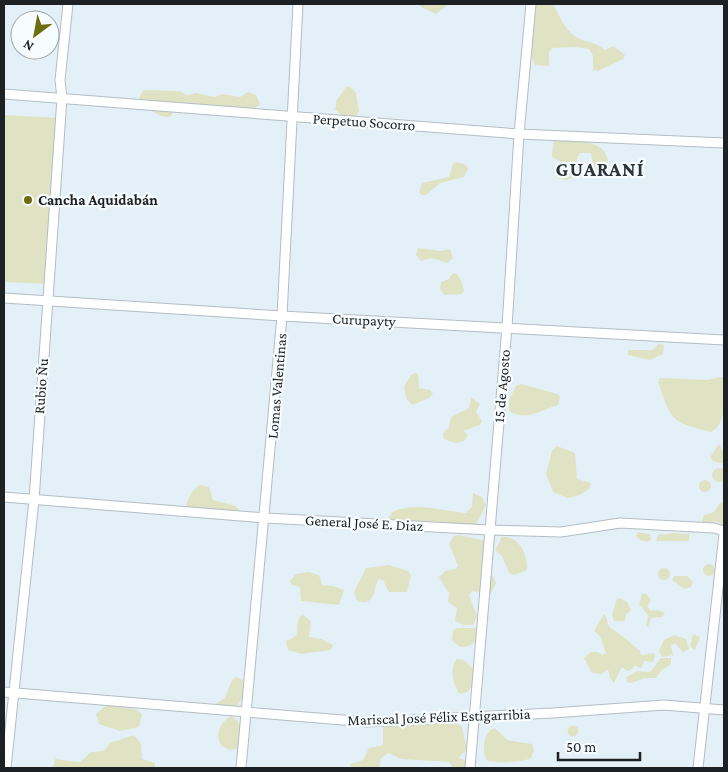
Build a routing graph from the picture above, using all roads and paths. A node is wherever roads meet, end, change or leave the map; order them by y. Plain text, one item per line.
1 (68, 4) edge
2 (298, 4) edge
3 (531, 4) edge
4 (4, 94) edge
5 (62, 98) junction
6 (290, 117) junction
7 (519, 134) junction
8 (724, 143) edge
9 (4, 298) edge
10 (47, 301) junction
11 (282, 316) junction
12 (507, 327) junction
13 (724, 340) edge
14 (4, 497) edge
15 (34, 500) junction
16 (266, 518) junction
17 (490, 530) junction
18 (724, 533) edge
19 (8, 692) edge
20 (704, 708) junction
21 (724, 710) edge
22 (247, 712) junction
23 (475, 715) junction
24 (6, 768) edge
25 (241, 768) edge
26 (470, 768) edge
27 (698, 768) edge

1 - 5 street, Rubio Ñu
2 - 6 street, Lomas Valentinas
3 - 7 street, 15 de Agosto
4 - 5 street, Perpetuo Socorro
5 - 6 street, Perpetuo Socorro
5 - 10 street, Rubio Ñu
6 - 7 street, Perpetuo Socorro
6 - 11 street, Lomas Valentinas
7 - 8 street, Perpetuo Socorro
7 - 12 street, 15 de Agosto
9 - 10 street, Curupayty
10 - 11 street, Curupayty
10 - 15 street, Rubio Ñu
11 - 12 street, Curupayty
11 - 16 street, Lomas Valentinas
12 - 13 street, Curupayty
12 - 17 street, 15 de Agosto
14 - 15 street, General José E. Diaz
15 - 16 street, General José E. Diaz
15 - 19 street, Rubio Ñu
16 - 17 street, General José E. Diaz
16 - 22 street, Lomas Valentinas
17 - 18 street, General José E. Diaz
17 - 23 street, 15 de Agosto
18 - 20 street
19 - 22 street, Mariscal José Félix Estigarribia
19 - 24 street, Rubio Ñu
20 - 21 street, Mariscal José Félix Estigarribia
20 - 23 street, Mariscal José Félix Estigarribia
20 - 27 street
22 - 23 street, Mariscal José Félix Estigarribia
22 - 25 street, Lomas Valentinas
23 - 26 street, 15 de Agosto

